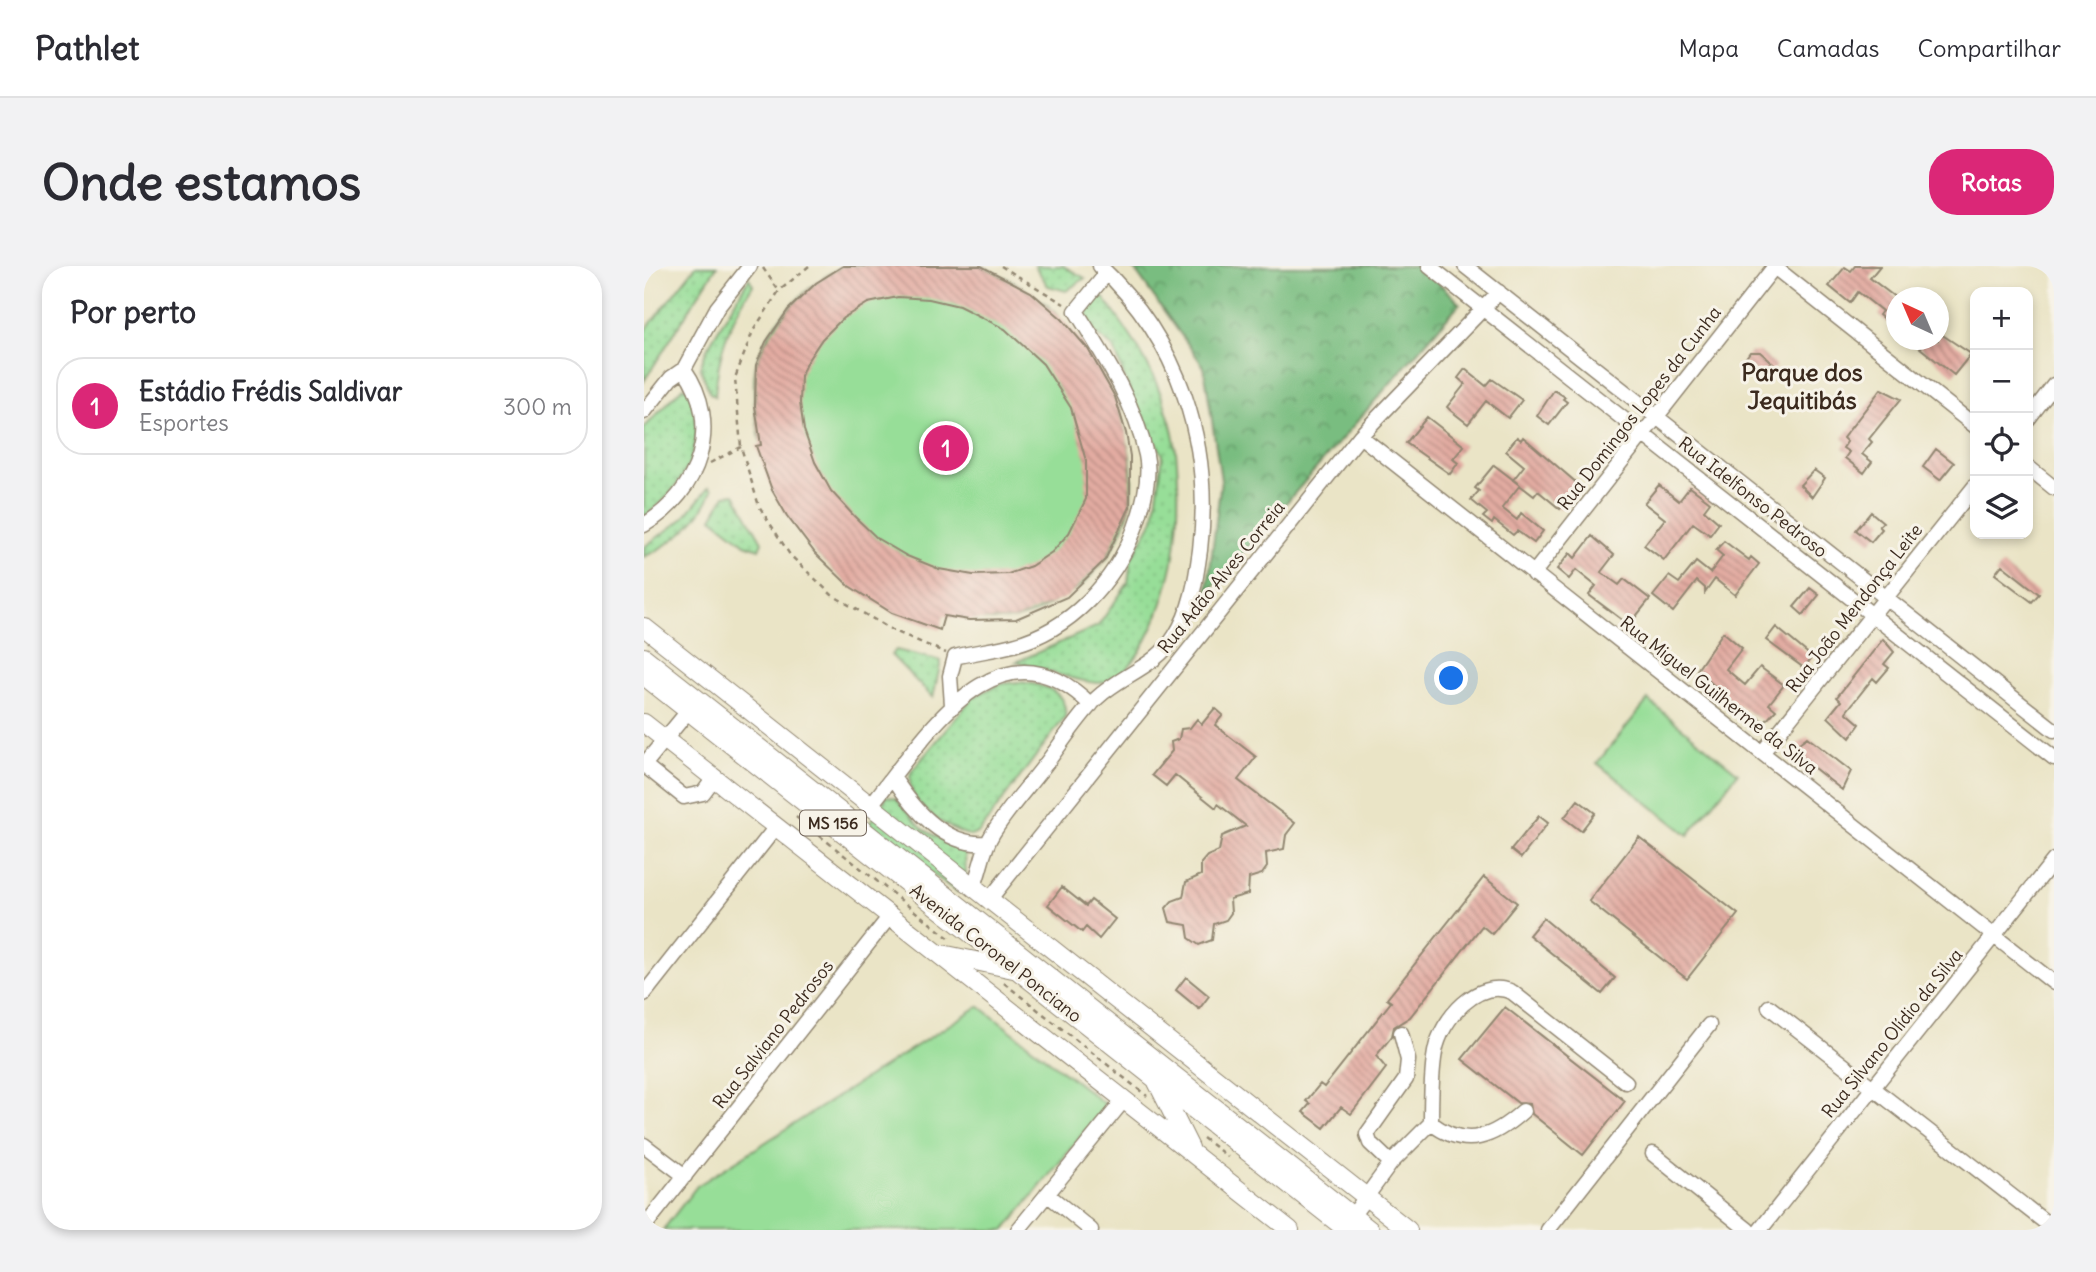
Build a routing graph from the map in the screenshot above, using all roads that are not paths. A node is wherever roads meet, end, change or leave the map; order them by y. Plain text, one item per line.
1 (750, 266) edge
2 (1429, 266) edge
3 (1465, 266) edge
4 (1774, 266) edge
5 (1104, 270) edge
6 (1499, 292) junction
7 (1483, 309) junction
8 (684, 369) junction
9 (2054, 385) edge
10 (644, 412) edge
11 (2033, 413) edge
12 (1656, 417) junction
13 (1970, 422) edge
14 (1643, 435) junction
15 (1360, 436) junction
16 (2033, 471) edge
17 (2054, 488) edge
18 (1970, 492) edge
19 (644, 525) edge
20 (1533, 574) junction
21 (1885, 598) junction
22 (1871, 614) junction
23 (644, 627) edge
24 (644, 657) edge
25 (644, 676) edge
26 (952, 705) junction
27 (1091, 705) junction
28 (689, 710) junction
29 (644, 723) edge
30 (2054, 730) edge
31 (665, 739) junction
32 (764, 752) junction
33 (1762, 753) junction
34 (2054, 758) edge
35 (644, 765) edge
36 (715, 777) junction
37 (893, 777) junction
38 (850, 790) junction
39 (870, 806) junction
40 (776, 827) junction
41 (987, 844) junction
42 (2054, 860) edge
43 (973, 888) junction
44 (989, 900) junction
45 (890, 916) junction
46 (1994, 938) junction
47 (936, 952) junction
48 (1018, 970) junction
49 (2054, 983) edge
50 (644, 994) edge
51 (1769, 1007) dead end
52 (1709, 1025) dead end
53 (1401, 1032) dead end
54 (1156, 1079) junction
55 (1626, 1082) dead end
56 (1872, 1088) junction
57 (1123, 1101) junction
58 (1523, 1111) dead end
59 (1432, 1124) junction
60 (644, 1144) edge
61 (1653, 1154) dead end
62 (1195, 1157) junction
63 (1391, 1163) junction
64 (685, 1176) junction
65 (1047, 1194) junction
66 (1367, 1198) junction
67 (1346, 1226) edge
68 (644, 1227) edge
69 (2054, 1228) edge
70 (1018, 1230) edge
71 (1091, 1230) edge
72 (1290, 1230) edge
73 (1370, 1230) edge
74 (1408, 1230) edge
75 (1548, 1230) edge
76 (1748, 1230) edge
77 (1760, 1230) edge

1 - 8 street
2 - 7 street, Rua Idelfonso Pedroso
3 - 6 street, Rua Idelfonso Pedroso
4 - 12 street, Rua Domingos Lopes da Cunha
4 - 13 street
5 - 26 street
5 - 27 street
6 - 7 street, Rua Adão Alves Correia
6 - 12 street, Rua Idelfonso Pedroso
7 - 14 street, Rua Idelfonso Pedroso
7 - 15 street, Rua Adão Alves Correia
8 - 10 street
8 - 19 street
9 - 11 street
12 - 14 street, Rua Domingos Lopes da Cunha
12 - 21 street, Rua Idelfonso Pedroso
14 - 20 street, Rua Domingos Lopes da Cunha
14 - 22 street, Rua Idelfonso Pedroso
15 - 20 street, Rua Miguel Guilherme da Silva
15 - 44 street, Rua Adão Alves Correia
16 - 17 street
18 - 21 street, Rua João Mendonça Leite
20 - 33 street, Rua Miguel Guilherme da Silva
21 - 22 street, Rua João Mendonça Leite
21 - 30 street, Rua Idelfonso Pedroso
22 - 33 street, Rua João Mendonça Leite
22 - 34 street, Rua Idelfonso Pedroso
23 - 38 main road
24 - 32 main road
25 - 28 main road, Avenida Coronel Ponciano / MS 156
26 - 27 street
26 - 37 street
27 - 41 street
28 - 31 street
28 - 48 main road, Avenida Coronel Ponciano / MS 156
29 - 31 main road
31 - 35 street
31 - 36 main road
32 - 38 main road
32 - 67 main road
33 - 46 street, Rua Miguel Guilherme da Silva
35 - 36 street
36 - 40 main road
37 - 39 street
37 - 41 street
38 - 39 main road
39 - 43 main road
40 - 45 main road
40 - 50 street
41 - 43 street
42 - 46 street, Rua Silvano Olídio da Silva
43 - 44 main road
44 - 66 main road
45 - 47 main road
45 - 64 street, Rua Salviano Pedrosos
46 - 49 street, Rua Miguel Guilherme da Silva
46 - 56 street, Rua Silvano Olídio da Silva
47 - 48 main road
47 - 57 main road
48 - 54 main road, Avenida Coronel Ponciano / MS 156
51 - 56 street
52 - 75 street
53 - 63 street
54 - 62 main road
54 - 67 main road, Avenida Coronel Ponciano / MS 156
55 - 59 street
56 - 69 street
56 - 77 street, Rua Silvano Olídio da Silva
57 - 62 main road
57 - 65 street
58 - 59 street
59 - 63 street
60 - 64 street
61 - 76 street
62 - 72 main road
63 - 66 street
64 - 68 street, Rua Salviano Pedrosos
65 - 70 street
65 - 71 street
66 - 67 street
66 - 74 main road
67 - 73 main road

